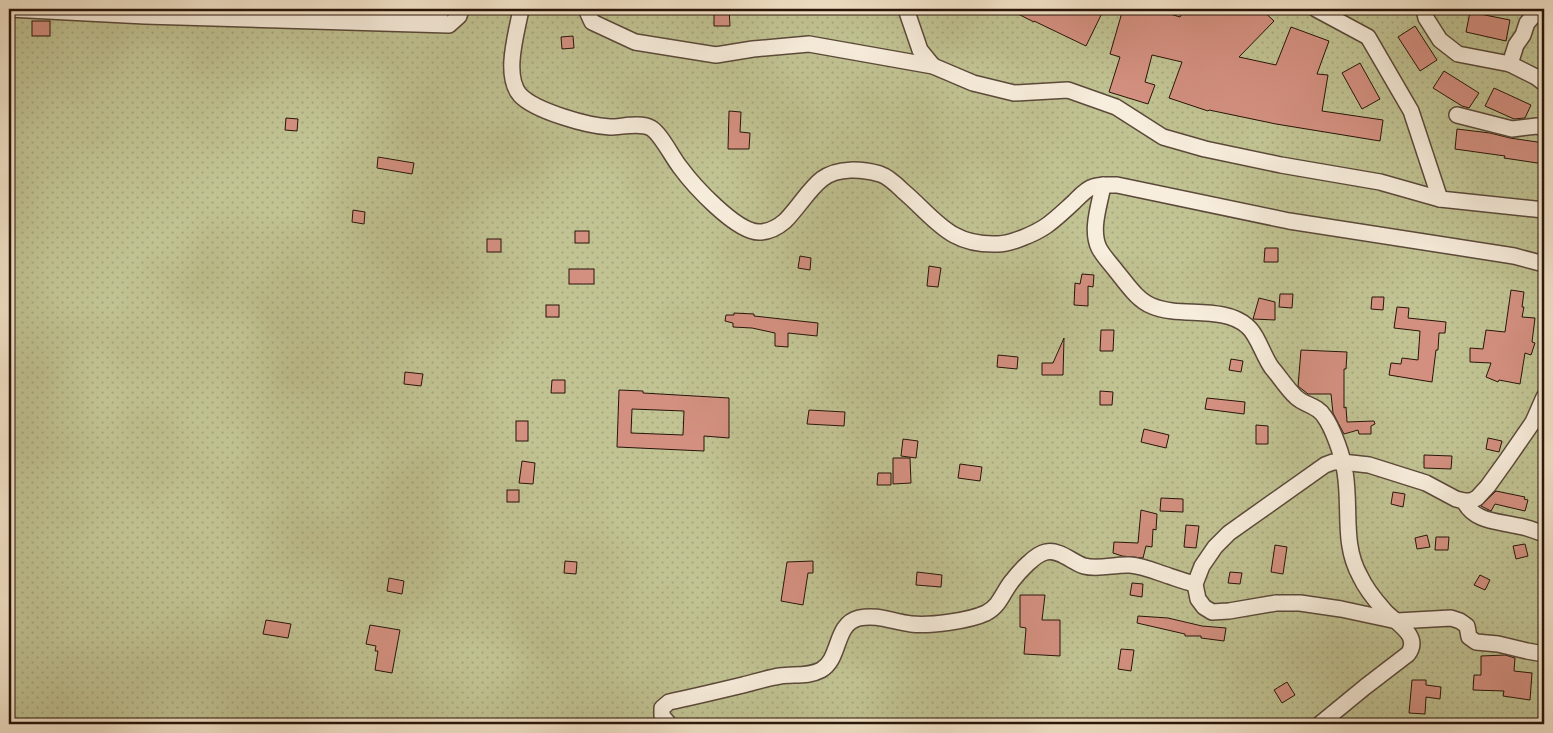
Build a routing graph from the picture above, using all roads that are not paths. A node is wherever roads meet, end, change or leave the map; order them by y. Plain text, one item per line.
1 (9, 9) edge
2 (120, 9) edge
3 (124, 9) edge
4 (146, 9) edge
5 (334, 9) edge
6 (521, 9) edge
7 (586, 9) edge
8 (906, 9) edge
9 (1316, 9) edge
10 (1424, 9) edge
11 (460, 12) edge
12 (1544, 12) edge
13 (1510, 64) junction
14 (933, 66) junction
15 (1544, 83) edge
16 (1457, 115) dead end
17 (1544, 128) edge
18 (1104, 185) junction
19 (1440, 199) junction
20 (1544, 210) edge
21 (1544, 264) edge
22 (1544, 397) edge
23 (1342, 462) junction
24 (1464, 502) junction
25 (1544, 534) edge
26 (1195, 584) junction
27 (1397, 621) junction
28 (1544, 654) edge
29 (669, 724) edge
30 (1320, 724) edge

1 - 11 street
2 - 3 street
3 - 4 street
5 - 11 street
6 - 18 street
7 - 14 street
8 - 14 street
9 - 19 street
10 - 13 street
12 - 13 street
13 - 15 street
14 - 19 street
16 - 17 street
18 - 21 street
18 - 23 street
19 - 20 street
22 - 24 street
23 - 24 street
23 - 26 street
23 - 27 street
24 - 25 street
26 - 27 street
26 - 29 street
27 - 28 street
27 - 30 street

